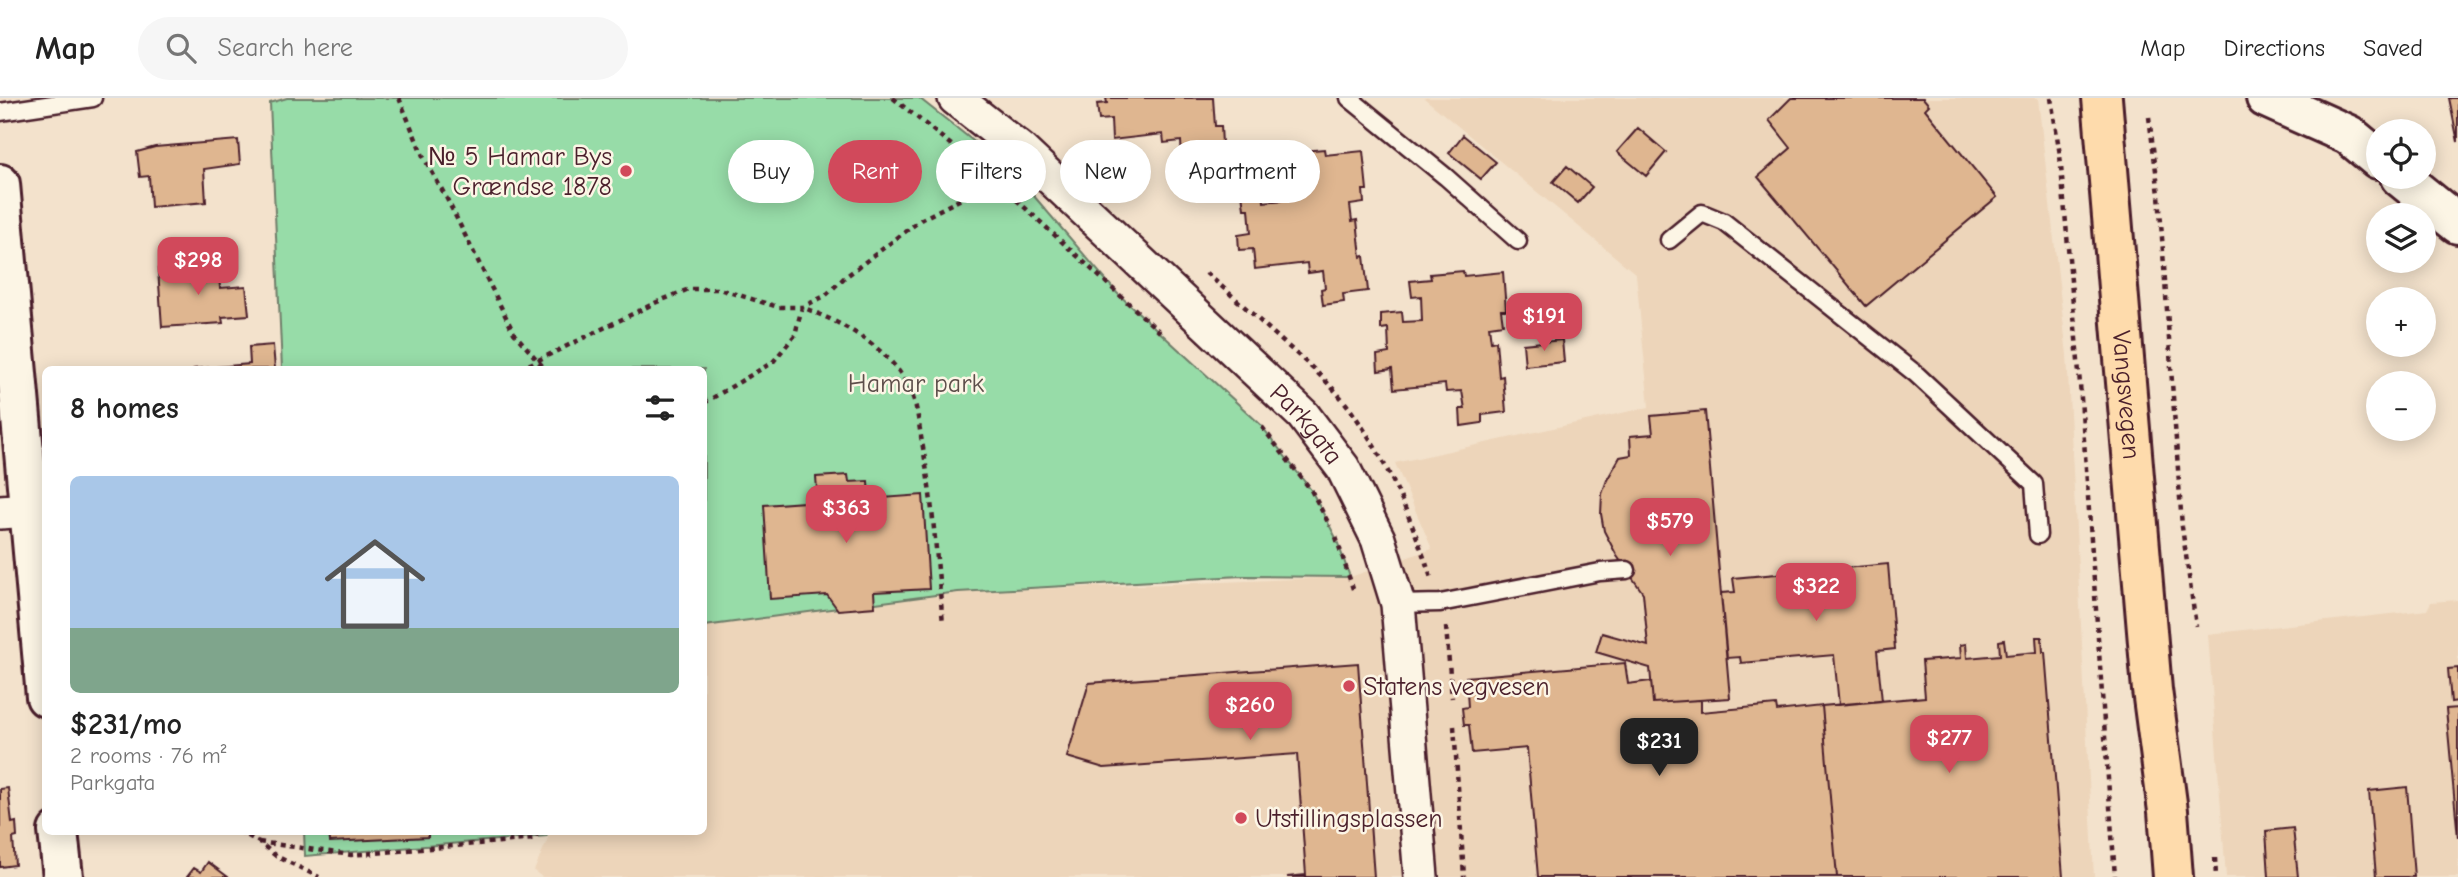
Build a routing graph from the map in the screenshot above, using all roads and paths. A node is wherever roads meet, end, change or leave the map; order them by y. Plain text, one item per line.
1 (93, 98) edge
2 (398, 98) edge
3 (893, 98) edge
4 (1349, 98) edge
5 (2051, 98) edge
6 (2266, 98) edge
7 (2118, 103) edge
8 (977, 105) edge
9 (0, 112) edge
10 (945, 140) edge
11 (2366, 149) edge
12 (0, 184) edge
13 (2415, 189) edge
14 (953, 203) edge
15 (1020, 203) edge
16 (2458, 224) edge
17 (1518, 240) dead end
18 (1669, 240) dead end
19 (802, 307) junction
20 (1168, 340) dead end
21 (537, 360) junction
22 (526, 366) edge
23 (542, 366) edge
24 (707, 401) edge
25 (1259, 424) dead end
26 (26, 506) edge
27 (2039, 535) dead end
28 (1627, 570) dead end
29 (1353, 589) dead end
30 (1398, 604) junction
31 (943, 623) dead end
32 (2196, 626) dead end
33 (42, 658) edge
34 (2152, 690) junction
35 (1454, 726) dead end
36 (58, 835) edge
37 (246, 835) edge
38 (536, 835) edge
39 (259, 842) junction
40 (2215, 858) dead end
41 (63, 877) edge
42 (319, 877) edge
43 (1421, 877) edge
44 (1464, 877) edge
45 (2115, 877) edge
46 (2147, 877) edge
47 (2173, 877) edge
48 (2216, 877) edge

1 - 9 lane
2 - 21 path
3 - 10 path
4 - 17 lane
5 - 45 path
6 - 11 main road
7 - 32 path
7 - 34 highway, Vangsvegen
8 - 30 street, Parkgata
12 - 26 main road
13 - 16 main road
14 - 19 path
15 - 20 path
18 - 27 lane
19 - 21 path
19 - 24 path
19 - 31 path
21 - 22 path
21 - 23 path
25 - 29 path
26 - 33 main road
28 - 30 lane
30 - 43 street, Parkgata
34 - 46 highway, Vangsvegen
34 - 47 highway, Vangsvegen
35 - 44 path
36 - 41 main road
37 - 39 path
38 - 39 path
39 - 42 path
40 - 48 path

